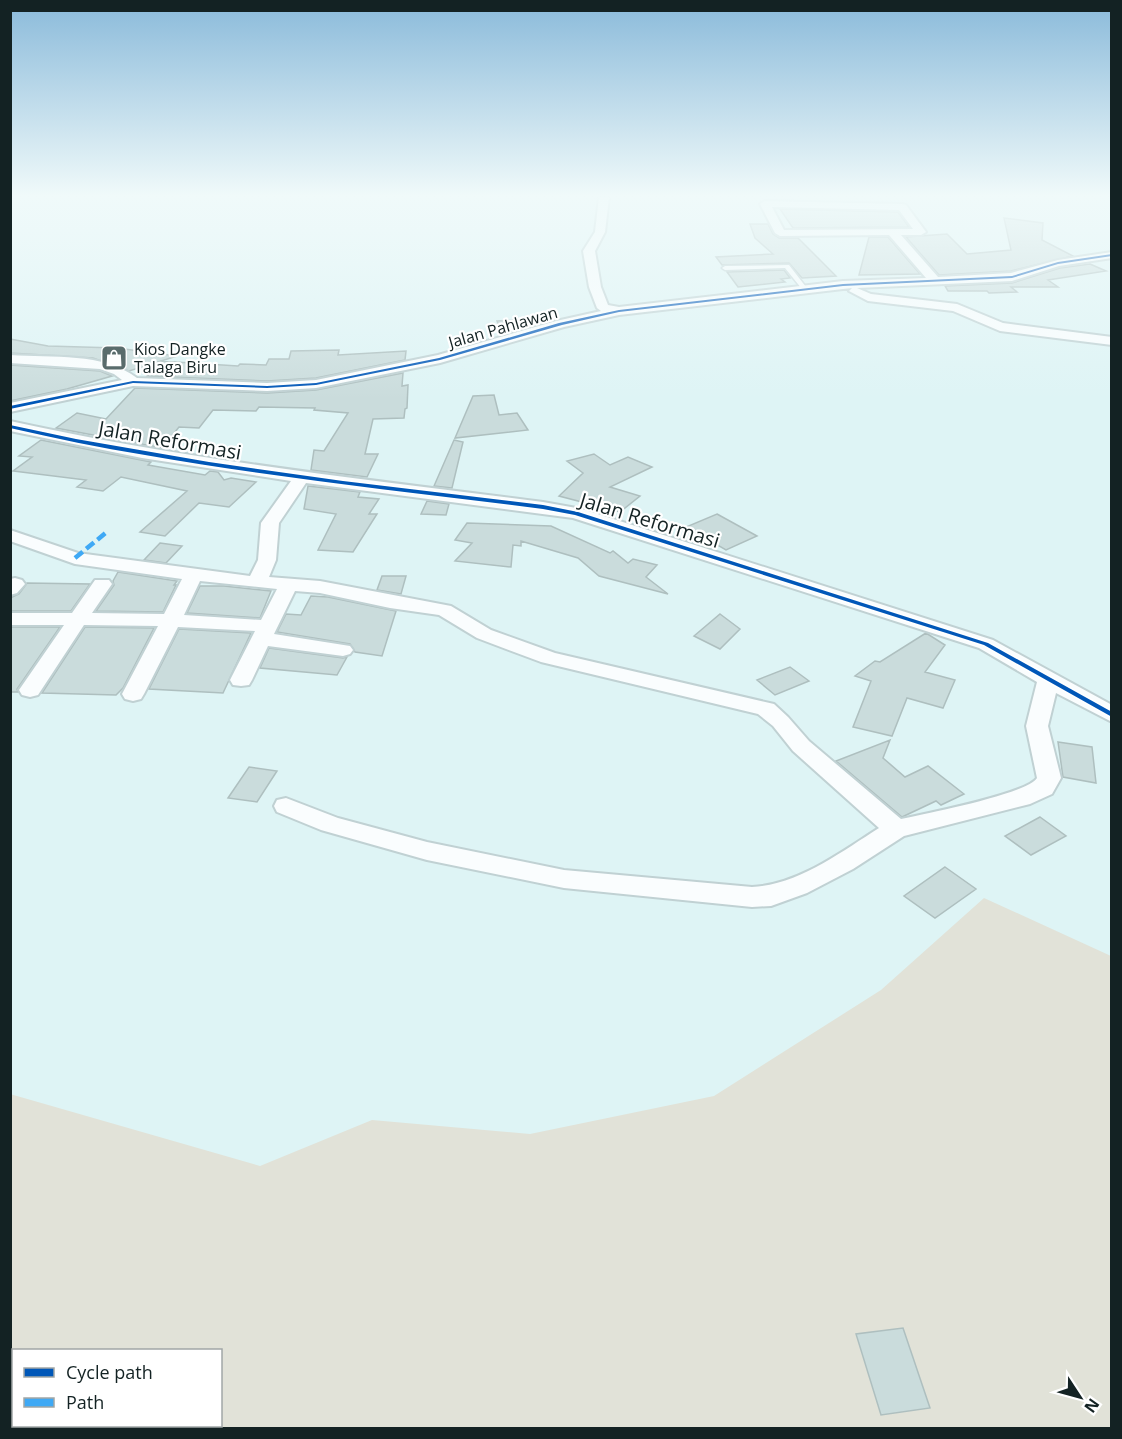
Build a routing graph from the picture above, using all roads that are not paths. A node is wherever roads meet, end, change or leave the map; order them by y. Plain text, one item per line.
1 (591, 264) edge
2 (920, 264) edge
3 (1054, 264) edge
4 (725, 268) dead end
5 (935, 281) junction
6 (843, 285) junction
7 (804, 288) junction
8 (619, 311) junction
9 (1112, 341) edge
10 (10, 359) edge
11 (133, 382) junction
12 (10, 408) edge
13 (10, 426) edge
14 (302, 476) junction
15 (10, 535) edge
16 (194, 575) junction
17 (257, 582) junction
18 (102, 584) dead end
19 (289, 584) junction
20 (10, 619) edge
21 (77, 619) junction
22 (170, 620) junction
23 (265, 633) junction
24 (343, 650) dead end
25 (1049, 679) junction
26 (241, 680) dead end
27 (30, 690) dead end
28 (133, 694) dead end
29 (1112, 715) edge
30 (286, 806) dead end
31 (896, 829) junction

1 - 8 street
2 - 5 street
3 - 5 street, Jalan Pahlawan
4 - 7 lane
5 - 6 street, Jalan Pahlawan
6 - 7 street, Jalan Pahlawan
6 - 9 street
7 - 8 street, Jalan Pahlawan
8 - 11 street, Jalan Pahlawan
10 - 11 street
11 - 12 street, Jalan Pahlawan
13 - 14 street, Jalan Reformasi
14 - 17 street
14 - 25 street, Jalan Reformasi
15 - 16 street
16 - 17 street
16 - 22 street
17 - 19 street
18 - 21 street
19 - 23 street
19 - 31 street
20 - 21 street
21 - 22 street
21 - 27 street
22 - 23 street
22 - 28 street
23 - 24 street
23 - 26 street
25 - 29 street, Jalan Reformasi
25 - 31 street
30 - 31 street

